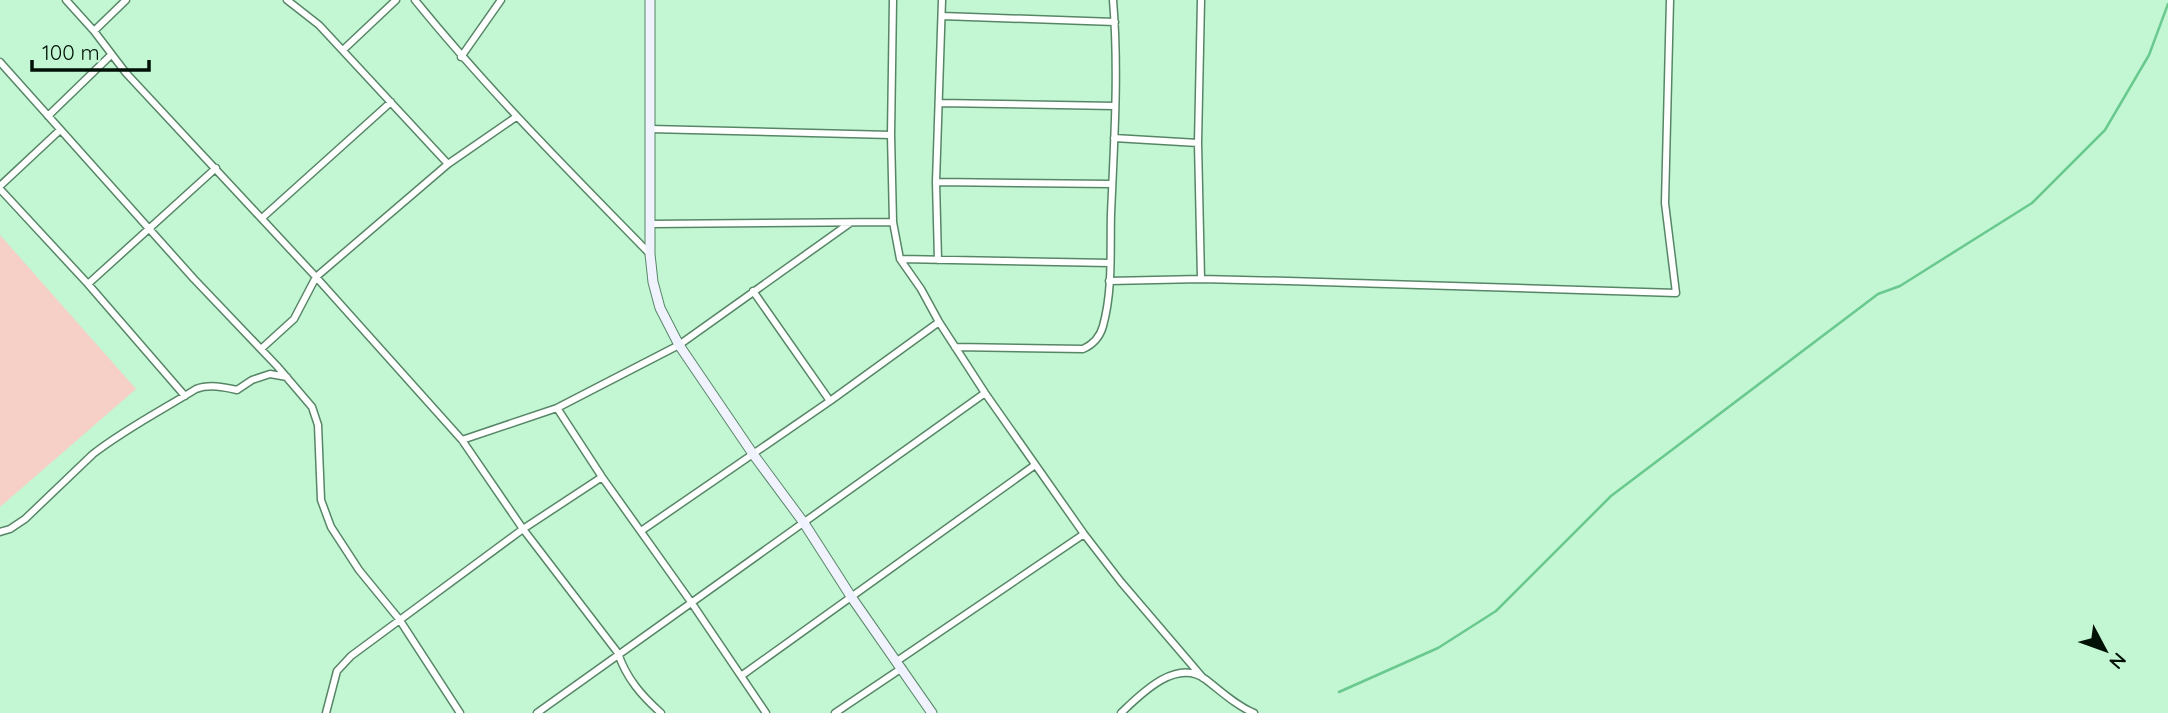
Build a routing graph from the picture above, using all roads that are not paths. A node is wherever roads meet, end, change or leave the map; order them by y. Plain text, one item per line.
1 (66, 0) edge
2 (126, 0) edge
3 (287, 0) edge
4 (396, 0) edge
5 (415, 0) edge
6 (501, 0) edge
7 (650, 0) edge
8 (892, 0) edge
9 (942, 0) edge
10 (1113, 0) edge
11 (1201, 0) edge
12 (1670, 0) edge
13 (942, 16) junction
14 (1115, 22) junction
15 (94, 31) junction
16 (342, 50) junction
17 (111, 55) junction
18 (461, 57) junction
19 (0, 62) edge
20 (391, 102) junction
21 (939, 103) junction
22 (1115, 106) junction
23 (48, 116) junction
24 (516, 117) junction
25 (650, 129) junction
26 (60, 130) junction
27 (891, 135) junction
28 (1114, 138) junction
29 (1198, 143) junction
30 (448, 164) junction
31 (216, 168) junction
32 (936, 182) junction
33 (1112, 184) junction
34 (0, 187) edge
35 (262, 218) junction
36 (892, 222) junction
37 (850, 223) junction
38 (650, 224) junction
39 (149, 228) junction
40 (650, 254) junction
41 (900, 259) junction
42 (938, 260) junction
43 (1110, 263) junction
44 (316, 277) junction
45 (1201, 279) junction
46 (1109, 281) junction
47 (88, 284) junction
48 (753, 291) junction
49 (939, 322) junction
50 (679, 345) junction
51 (955, 347) junction
52 (261, 349) junction
53 (287, 377) junction
54 (985, 393) junction
55 (185, 396) junction
56 (830, 401) junction
57 (556, 408) junction
58 (462, 440) junction
59 (753, 454) junction
60 (1035, 465) junction
61 (602, 477) junction
62 (804, 523) junction
63 (523, 529) junction
64 (641, 531) junction
65 (0, 532) edge
66 (1084, 534) junction
67 (852, 598) junction
68 (691, 602) junction
69 (399, 619) junction
70 (618, 653) junction
71 (899, 664) junction
72 (741, 676) junction
73 (1203, 678) junction
74 (326, 713) edge
75 (460, 713) edge
76 (537, 713) edge
77 (661, 713) edge
78 (766, 713) edge
79 (835, 713) edge
80 (932, 713) edge
81 (1121, 713) edge
82 (1254, 713) edge

1 - 15 street
2 - 15 street
3 - 16 street
4 - 16 street
5 - 18 street
6 - 18 street
7 - 25 street
8 - 27 street
9 - 13 street
10 - 14 street
11 - 29 street
12 - 45 street
13 - 14 street
13 - 21 street
14 - 22 street
15 - 17 street
16 - 20 street
17 - 23 street
17 - 31 street
18 - 24 street
19 - 23 street
20 - 30 street
20 - 35 street
21 - 22 street
21 - 32 street
22 - 28 street
23 - 26 street
24 - 30 street
24 - 40 street
25 - 27 street
25 - 38 street
26 - 34 street
26 - 39 street
27 - 36 street
28 - 29 street
28 - 33 street
29 - 45 street
30 - 44 street
31 - 35 street
31 - 39 street
32 - 33 street
32 - 42 street
33 - 43 street
34 - 47 street
35 - 44 street
36 - 37 street
36 - 41 street
37 - 38 street
37 - 48 street
38 - 40 street
39 - 47 street
39 - 52 street
40 - 50 street
41 - 42 street
41 - 49 street
42 - 43 street
43 - 46 street
44 - 52 street
44 - 58 street
45 - 46 street
46 - 51 street
47 - 55 street
48 - 50 street
48 - 56 street
49 - 51 street
49 - 56 street
50 - 57 street
50 - 59 street
51 - 54 street
52 - 53 street
53 - 55 street
53 - 69 street
54 - 60 street
54 - 62 street
55 - 65 street
56 - 59 street
57 - 58 street
57 - 61 street
58 - 63 street
59 - 62 street
59 - 64 street
60 - 66 street
60 - 67 street
61 - 63 street
61 - 64 street
62 - 67 street
62 - 68 street
63 - 69 street
63 - 70 street
64 - 68 street
66 - 71 street
66 - 73 street
67 - 71 street
67 - 72 street
68 - 70 street
68 - 72 street
69 - 74 street
69 - 75 street
70 - 76 street
70 - 77 street
71 - 79 street
71 - 80 street
72 - 78 street
73 - 81 street
73 - 82 street

